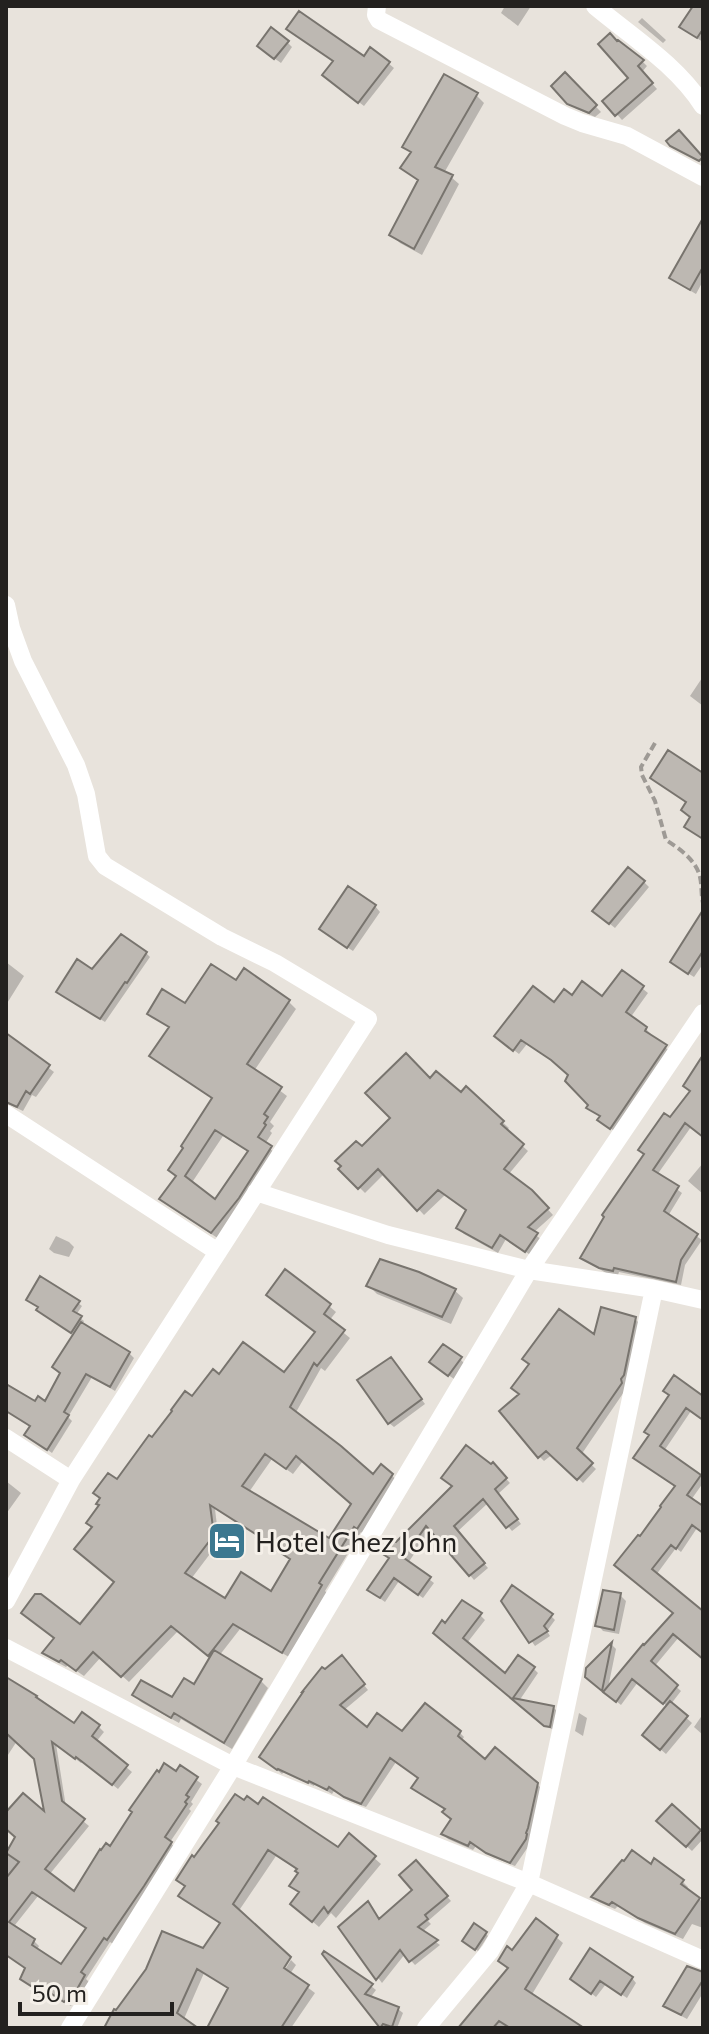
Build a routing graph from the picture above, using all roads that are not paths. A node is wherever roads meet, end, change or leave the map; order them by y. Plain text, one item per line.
1 (377, 6) edge
2 (595, 6) edge
3 (703, 106) edge
4 (703, 177) edge
5 (6, 605) edge
6 (703, 1013) edge
7 (6, 1114) edge
8 (256, 1192) junction
9 (218, 1252) junction
10 (529, 1270) junction
11 (654, 1289) junction
12 (703, 1300) edge
13 (6, 1438) edge
14 (71, 1480) junction
15 (6, 1601) edge
16 (6, 1648) edge
17 (233, 1766) junction
18 (529, 1883) junction
19 (703, 1960) edge
20 (70, 2028) edge
21 (426, 2028) edge

1 - 4 street
2 - 3 street
5 - 8 street
6 - 10 street
7 - 9 street
8 - 9 street
8 - 10 street
9 - 14 street
10 - 11 street
10 - 17 street
11 - 12 street
11 - 18 street
13 - 14 street
14 - 15 street
16 - 17 street
17 - 18 street
17 - 20 street
18 - 19 street
18 - 21 street

